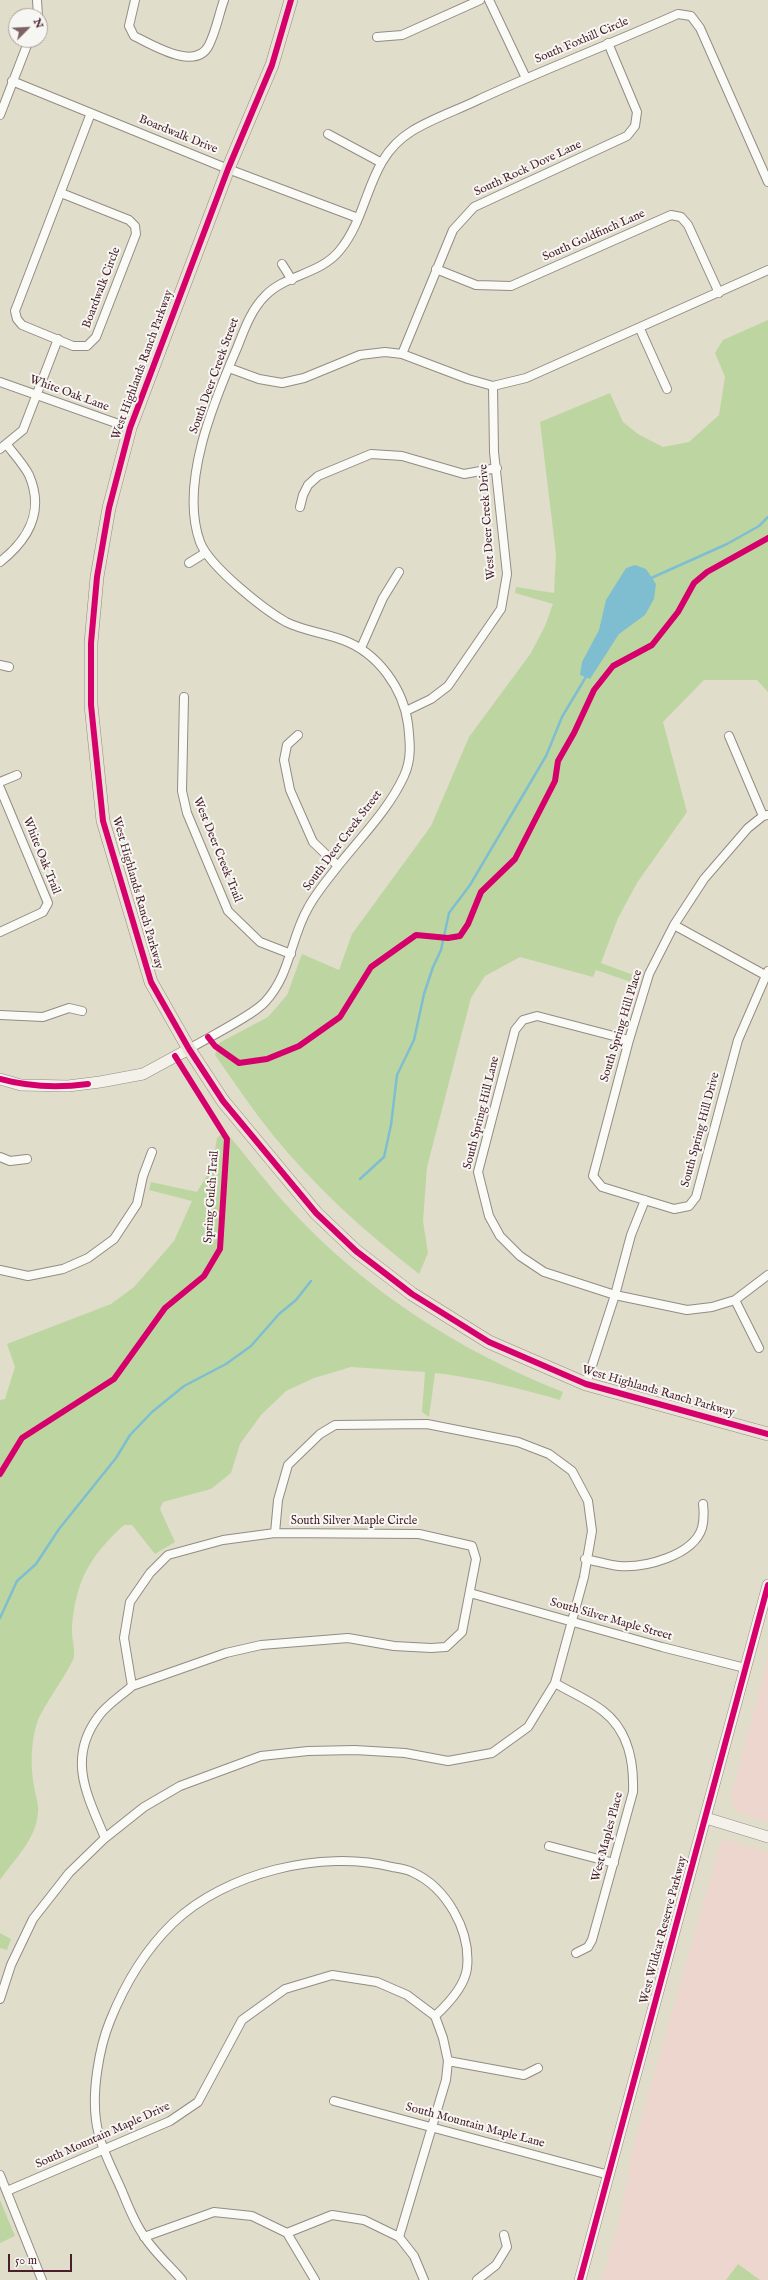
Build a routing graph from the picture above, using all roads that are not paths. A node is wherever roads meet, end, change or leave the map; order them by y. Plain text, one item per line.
1 (135, 0) edge
2 (224, 0) edge
3 (291, 0) edge
4 (480, 0) edge
5 (489, 0) edge
6 (377, 37) dead end
7 (608, 43) junction
8 (26, 48) edge
9 (526, 78) junction
10 (12, 81) junction
11 (91, 113) junction
12 (0, 115) edge
13 (328, 134) dead end
14 (380, 162) junction
15 (228, 169) junction
16 (768, 182) edge
17 (61, 193) junction
18 (358, 218) junction
19 (282, 264) dead end
20 (436, 270) junction
21 (768, 270) edge
22 (292, 280) junction
23 (719, 294) junction
24 (640, 329) junction
25 (58, 339) junction
26 (402, 354) junction
27 (228, 368) junction
28 (0, 382) edge
29 (493, 386) junction
30 (667, 389) dead end
31 (38, 395) junction
32 (130, 428) junction
33 (4, 447) edge
34 (497, 468) junction
35 (300, 507) dead end
36 (205, 553) junction
37 (0, 562) edge
38 (189, 564) dead end
39 (399, 572) dead end
40 (361, 648) junction
41 (0, 666) edge
42 (9, 666) dead end
43 (184, 697) dead end
44 (406, 711) junction
45 (298, 736) dead end
46 (729, 736) dead end
47 (17, 775) dead end
48 (0, 782) edge
49 (0, 788) edge
50 (765, 816) edge
51 (338, 866) junction
52 (674, 925) junction
53 (0, 932) edge
54 (291, 954) junction
55 (766, 973) edge
56 (82, 1011) dead end
57 (0, 1015) edge
58 (628, 1040) junction
59 (189, 1048) junction
60 (0, 1078) edge
61 (152, 1152) dead end
62 (0, 1157) edge
63 (27, 1159) dead end
64 (645, 1200) junction
65 (0, 1270) edge
66 (768, 1275) edge
67 (615, 1295) junction
68 (735, 1300) junction
69 (759, 1348) dead end
70 (586, 1384) junction
71 (768, 1434) edge
72 (703, 1504) dead end
73 (275, 1534) junction
74 (585, 1559) junction
75 (768, 1585) edge
76 (470, 1593) junction
77 (571, 1620) junction
78 (746, 1668) junction
79 (555, 1683) junction
80 (132, 1686) junction
81 (706, 1818) junction
82 (768, 1837) edge
83 (105, 1838) junction
84 (549, 1846) dead end
85 (614, 1863) junction
86 (576, 1953) dead end
87 (0, 1999) edge
88 (435, 2016) junction
89 (448, 2061) junction
90 (538, 2068) dead end
91 (334, 2101) dead end
92 (433, 2126) junction
93 (104, 2151) junction
94 (0, 2175) edge
95 (609, 2175) junction
96 (7, 2191) junction
97 (287, 2233) junction
98 (504, 2235) dead end
99 (399, 2236) junction
100 (144, 2237) junction
101 (42, 2280) edge
102 (182, 2280) edge
103 (315, 2280) edge
104 (424, 2280) edge
105 (477, 2280) edge
106 (580, 2280) edge

1 - 2 street
3 - 15 main road, West Highlands Ranch Parkway
4 - 6 street
5 - 9 street
7 - 9 street, South Foxhill Circle
7 - 16 street, South Foxhill Circle
7 - 20 street, South Rock Dove Lane
8 - 10 street
9 - 14 street, South Foxhill Circle
10 - 11 street, Boardwalk Drive
10 - 12 street
11 - 15 street, Boardwalk Drive
11 - 17 street, Boardwalk Circle
13 - 14 street
14 - 18 street, South Foxhill Circle
15 - 18 street, Boardwalk Drive
15 - 32 main road, West Highlands Ranch Parkway
17 - 25 street, Boardwalk Circle
17 - 25 street, Boardwalk Circle
18 - 22 street, South Deer Creek Street
19 - 22 street
20 - 23 street, South Goldfinch Lane
20 - 26 street, South Rock Dove Lane
21 - 23 street
22 - 27 street, South Deer Creek Street
23 - 24 street
24 - 29 street
24 - 30 street
25 - 31 street
26 - 27 street
26 - 29 street
27 - 36 street, South Deer Creek Street
28 - 31 street, White Oak Lane
29 - 34 street, West Deer Creek Drive
31 - 32 street, White Oak Lane
31 - 33 street
32 - 59 main road, West Highlands Ranch Parkway
33 - 37 street
34 - 35 street
34 - 44 street, West Deer Creek Drive
36 - 38 street
36 - 40 street, South Deer Creek Street
39 - 40 street
40 - 44 street, South Deer Creek Street
41 - 42 street
43 - 54 street, West Deer Creek Trail
44 - 51 street, South Deer Creek Street
45 - 51 street
46 - 50 street
47 - 48 street
49 - 53 street, White Oak Trail
50 - 52 street, South Spring Hill Place
51 - 54 street, South Deer Creek Street
52 - 55 street
52 - 58 street, South Spring Hill Place
54 - 59 street, South Deer Creek Street
55 - 64 street, South Spring Hill Drive
56 - 57 street
58 - 64 street, South Spring Hill Place
58 - 67 street, South Spring Hill Lane
59 - 60 main road
59 - 70 main road, West Highlands Ranch Parkway
61 - 65 street
62 - 63 street
64 - 67 street
66 - 68 street
67 - 68 street, South Spring Hill Lane
67 - 70 street
68 - 69 street
70 - 71 main road, West Highlands Ranch Parkway
72 - 74 street
73 - 74 street
73 - 76 street, South Silver Maple Circle
73 - 80 street, South Silver Maple Circle
74 - 77 street
75 - 78 main road, West Wildcat Reserve Parkway
76 - 77 street, South Silver Maple Street
76 - 80 street, South Silver Maple Circle
77 - 78 street, South Silver Maple Street
77 - 79 street
78 - 81 main road, West Wildcat Reserve Parkway
79 - 83 street
79 - 85 street, West Maples Place
80 - 83 street, South Silver Maple Circle
81 - 82 main road
81 - 95 main road, West Wildcat Reserve Parkway
83 - 87 street
84 - 85 street
85 - 86 street, West Maples Place
88 - 89 street
88 - 93 street, South Mountain Maple Drive
88 - 93 street
89 - 90 street
89 - 92 street
91 - 92 street, South Mountain Maple Lane
92 - 95 street, South Mountain Maple Lane
92 - 99 street
93 - 96 street, South Mountain Maple Drive
93 - 100 street
94 - 96 street
95 - 106 main road, West Wildcat Reserve Parkway
96 - 101 street
97 - 99 street
97 - 100 street
97 - 103 street
98 - 105 street
99 - 104 street
100 - 102 street

